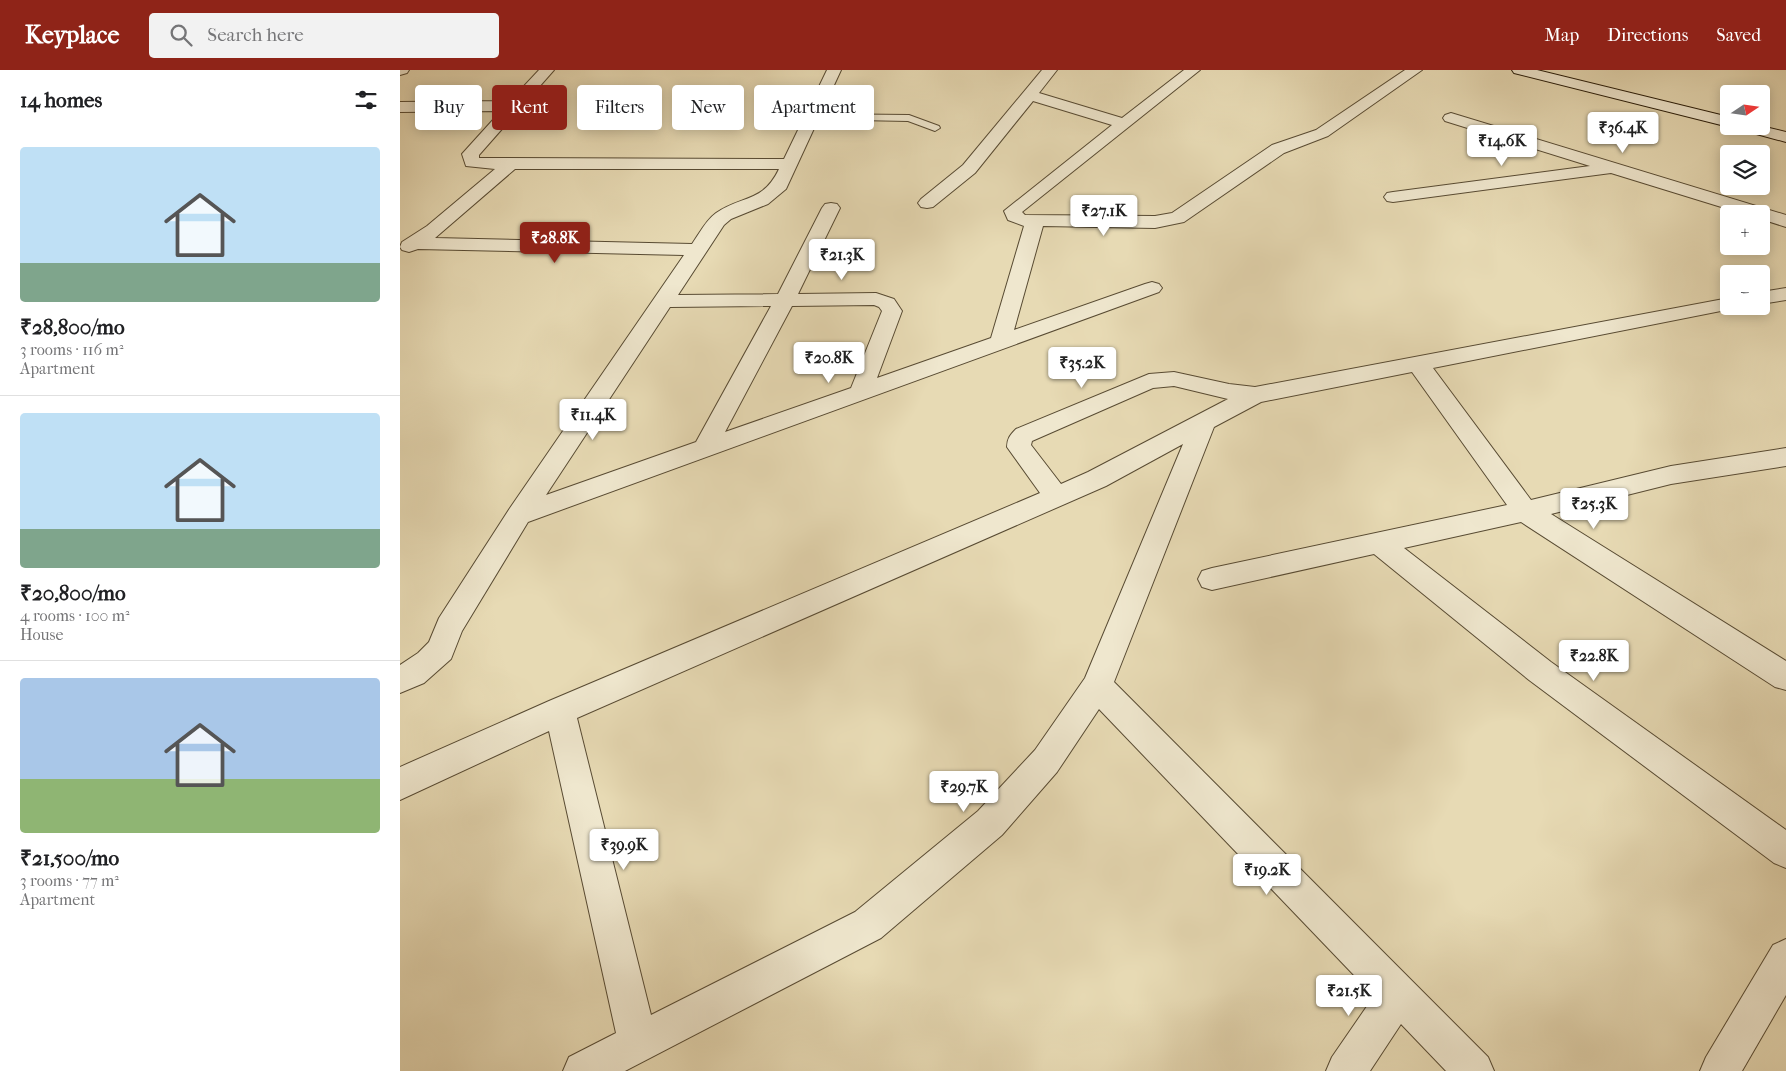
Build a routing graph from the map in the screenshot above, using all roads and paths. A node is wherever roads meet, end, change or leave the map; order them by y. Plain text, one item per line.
1 (548, 70) edge
2 (834, 70) edge
3 (1050, 70) edge
4 (1193, 70) edge
5 (1414, 70) edge
6 (1519, 70) edge
7 (534, 85) edge
8 (827, 85) edge
9 (1031, 95) junction
10 (492, 106) edge
11 (400, 107) edge
12 (874, 118) edge
13 (1451, 118) dead end
14 (1720, 120) edge
15 (1124, 124) junction
16 (935, 128) dead end
17 (492, 130) edge
18 (805, 130) edge
19 (1770, 133) edge
20 (1786, 137) edge
21 (511, 164) junction
22 (789, 164) junction
23 (1615, 168) junction
24 (1393, 197) dead end
25 (927, 203) dead end
26 (831, 208) dead end
27 (1034, 220) junction
28 (1786, 221) edge
29 (407, 247) edge
30 (696, 250) junction
31 (1152, 288) dead end
32 (1786, 294) edge
33 (1770, 297) edge
34 (785, 300) junction
35 (663, 301) junction
36 (1720, 306) edge
37 (1000, 343) junction
38 (1418, 364) junction
39 (860, 393) junction
40 (1255, 395) junction
41 (1204, 422) junction
42 (704, 449) junction
43 (1786, 457) edge
44 (1056, 496) junction
45 (1526, 511) junction
46 (520, 515) junction
47 (1379, 543) junction
48 (1212, 579) dead end
49 (1786, 677) edge
50 (400, 678) edge
51 (1097, 686) junction
52 (560, 711) junction
53 (400, 784) edge
54 (1786, 851) edge
55 (1786, 960) edge
56 (1398, 994) junction
57 (638, 1043) junction
58 (582, 1071) edge
59 (1346, 1071) edge
60 (1474, 1071) edge
61 (1720, 1071) edge

1 - 7 street
2 - 8 street
3 - 9 street
4 - 15 street
5 - 27 street
6 - 14 street
9 - 15 street
9 - 25 street
10 - 11 street
12 - 16 lane
13 - 23 street
15 - 27 street
17 - 21 street
18 - 22 street
19 - 20 street
21 - 22 street
21 - 29 street
22 - 30 street
23 - 24 street
23 - 28 street
26 - 34 street
27 - 37 street
29 - 30 street
30 - 35 street
31 - 37 street
32 - 33 street
34 - 35 street
34 - 39 street
34 - 42 street
35 - 46 street
36 - 38 street
37 - 39 street
38 - 40 street
38 - 45 street
39 - 42 street
40 - 41 street
40 - 44 street
41 - 44 street
41 - 51 street
42 - 46 street
43 - 45 street
44 - 52 street
45 - 47 street
45 - 49 street
46 - 50 street
47 - 48 street
47 - 54 street
51 - 56 street
51 - 57 street
52 - 53 street
52 - 57 street
55 - 61 street
56 - 59 street
56 - 60 street
57 - 58 street

